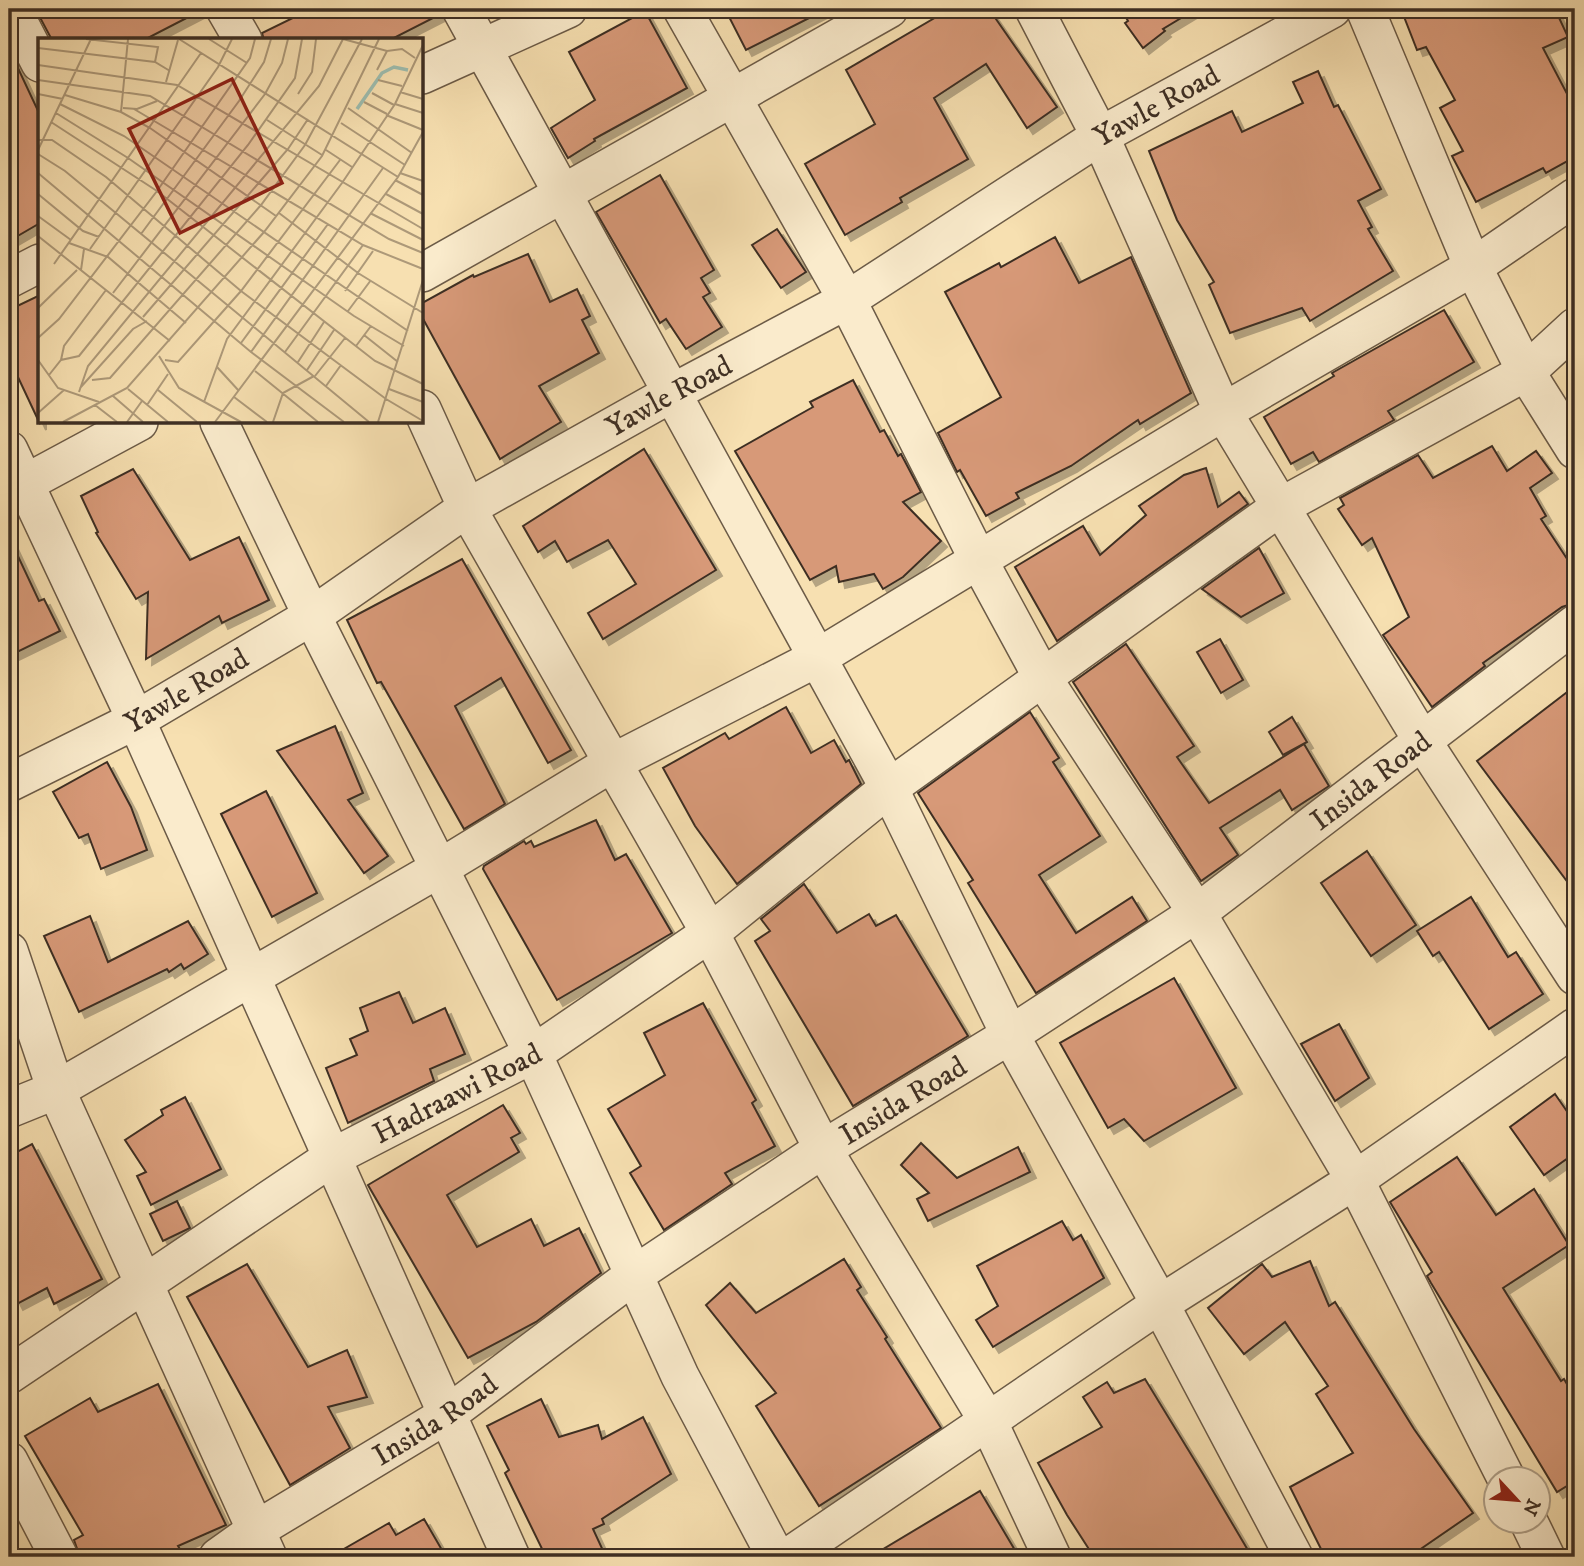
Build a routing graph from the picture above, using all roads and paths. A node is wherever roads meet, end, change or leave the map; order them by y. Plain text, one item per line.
1 (12, 9) edge
2 (225, 9) edge
3 (461, 9) edge
4 (568, 9) edge
5 (682, 9) edge
6 (889, 9) edge
7 (1034, 9) edge
8 (1332, 9) edge
9 (1365, 9) edge
10 (242, 38) edge
11 (481, 47) junction
12 (38, 59) edge
13 (424, 74) edge
14 (733, 98) junction
15 (1100, 136) junction
16 (561, 193) junction
17 (1575, 197) edge
18 (38, 264) edge
19 (1473, 267) junction
20 (424, 272) edge
21 (9, 279) edge
22 (847, 300) junction
23 (1575, 327) edge
24 (1525, 372) junction
25 (672, 393) junction
26 (1223, 412) junction
27 (424, 413) edge
28 (135, 424) edge
29 (220, 424) edge
30 (9, 450) edge
31 (1575, 450) edge
32 (16, 489) edge
33 (1280, 507) junction
34 (467, 508) junction
35 (979, 561) junction
36 (313, 616) junction
37 (1575, 624) edge
38 (817, 658) junction
39 (1042, 677) junction
40 (136, 720) junction
41 (1423, 741) junction
42 (612, 763) junction
43 (9, 783) edge
44 (889, 788) junction
45 (440, 869) junction
46 (1197, 913) junction
47 (710, 933) junction
48 (9, 951) edge
49 (1575, 976) edge
50 (251, 977) junction
51 (1575, 1027) edge
52 (1010, 1035) junction
53 (533, 1054) junction
54 (56, 1090) junction
55 (9, 1109) edge
56 (823, 1149) junction
57 (331, 1158) junction
58 (1355, 1180) junction
59 (634, 1275) junction
60 (146, 1284) junction
61 (1160, 1304) junction
62 (9, 1374) edge
63 (448, 1414) junction
64 (989, 1423) junction
65 (9, 1461) edge
66 (1498, 1464) edge
67 (1534, 1534) edge
68 (262, 1544) edge
69 (59, 1557) edge
70 (218, 1557) edge
71 (511, 1557) edge
72 (776, 1557) edge
73 (788, 1557) edge
74 (1052, 1557) edge
75 (1294, 1557) edge
76 (1546, 1557) edge

1 - 12 street
2 - 10 street
3 - 11 street
4 - 11 street
5 - 14 street
6 - 14 street
7 - 15 street
8 - 15 street, Yawle Road
9 - 19 street
11 - 13 street
11 - 16 street
14 - 16 street
14 - 22 street
15 - 22 street, Yawle Road
15 - 26 street
16 - 20 street
16 - 25 street
17 - 19 street
18 - 21 street
19 - 24 street
19 - 26 street
22 - 25 street, Yawle Road
22 - 35 street
23 - 24 street, Hadraawi Road
24 - 31 street
24 - 33 street, Hadraawi Road
25 - 34 street, Yawle Road
25 - 38 street
26 - 33 street
26 - 35 street
27 - 34 street
28 - 32 street
29 - 36 street
30 - 32 street
32 - 40 street
33 - 39 street, Hadraawi Road
33 - 41 street
34 - 36 street, Yawle Road
34 - 42 street
35 - 38 street
35 - 39 street
36 - 40 street, Yawle Road
36 - 45 street
37 - 41 street, Insida Road
38 - 42 street
38 - 44 street
39 - 44 street, Hadraawi Road
39 - 46 street
40 - 43 street, Yawle Road
40 - 50 street
41 - 46 street, Insida Road
41 - 49 street
42 - 45 street
42 - 47 street
44 - 47 street, Hadraawi Road
44 - 52 street
45 - 50 street
45 - 53 street
46 - 52 street, Insida Road
46 - 58 street
47 - 53 street, Hadraawi Road
47 - 56 street
48 - 54 street
50 - 54 street
50 - 57 street
51 - 58 street
52 - 56 street, Insida Road
52 - 61 street
53 - 57 street, Hadraawi Road
53 - 59 street
54 - 55 street
54 - 60 street
56 - 59 street, Insida Road
56 - 64 street
57 - 60 street, Hadraawi Road
57 - 63 street
58 - 61 street
58 - 66 street
59 - 63 street, Insida Road
59 - 72 street
60 - 62 street, Hadraawi Road
60 - 68 street
61 - 64 street
61 - 75 street
63 - 68 street, Insida Road
63 - 71 street
64 - 73 street
64 - 74 street
65 - 69 street
67 - 76 street
68 - 70 street, Insida Road

